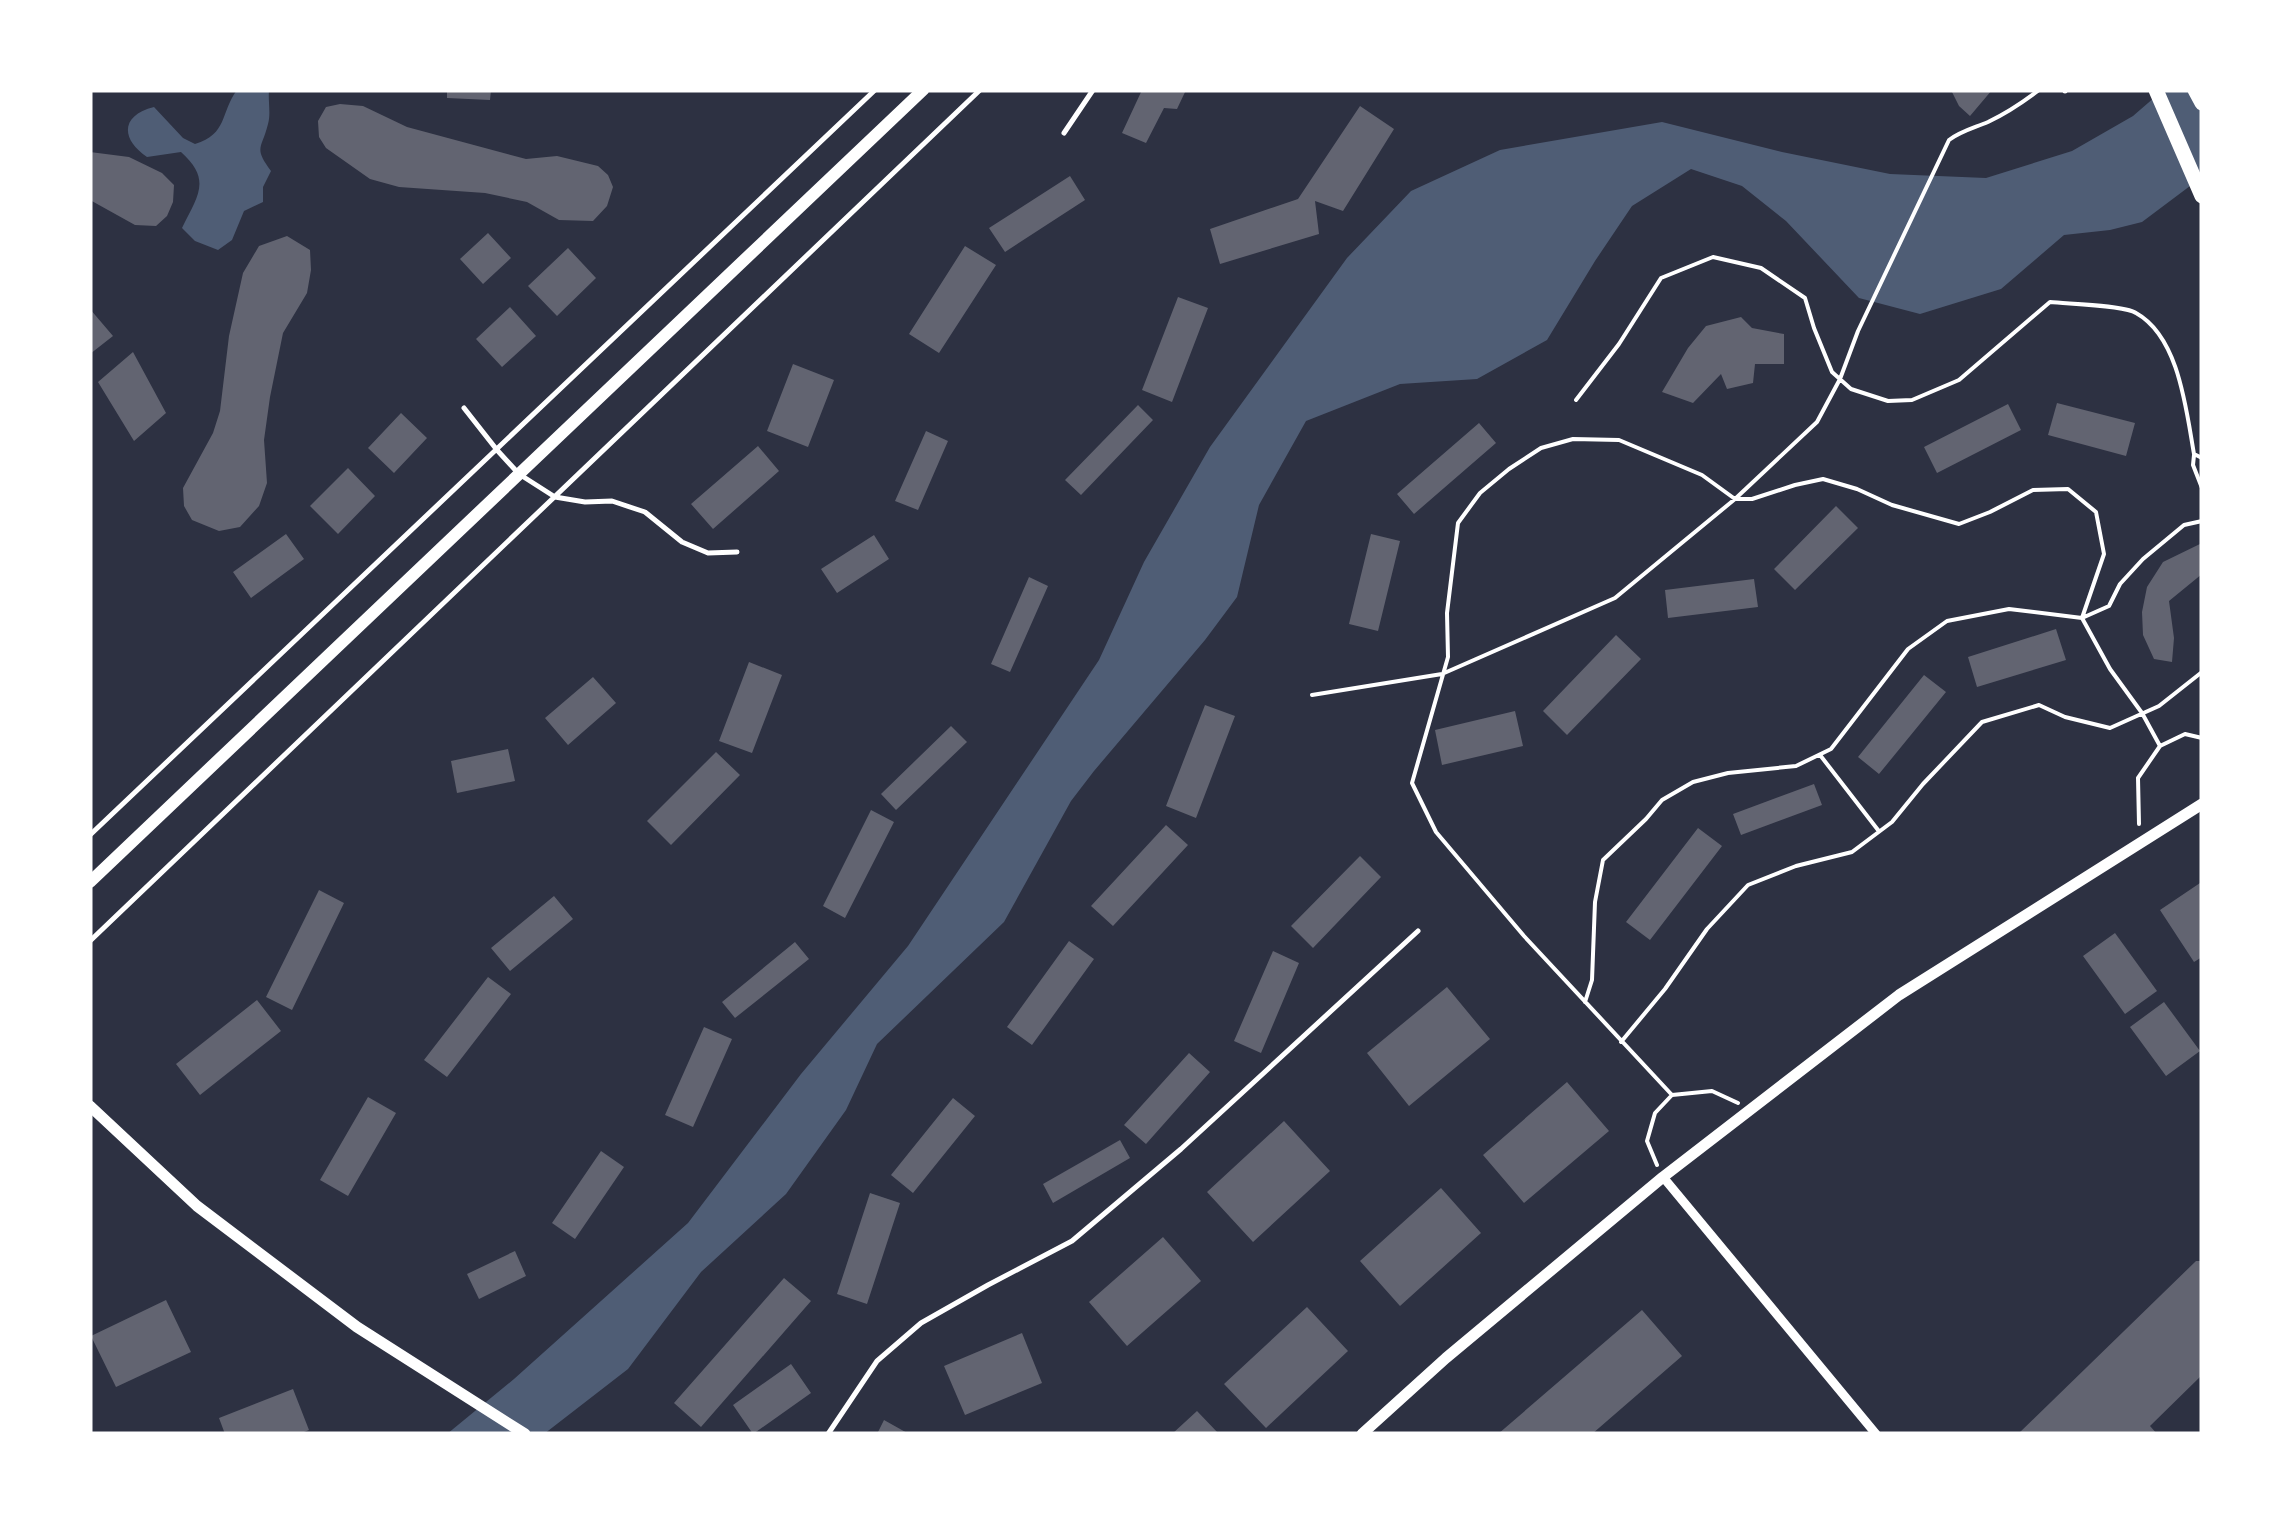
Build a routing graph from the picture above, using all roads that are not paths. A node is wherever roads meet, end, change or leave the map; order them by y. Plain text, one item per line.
1 (875, 90) edge
2 (923, 90) edge
3 (980, 90) edge
4 (1092, 90) edge
5 (2156, 90) edge
6 (2196, 90) edge
7 (2202, 103) edge
8 (1064, 132) dead end
9 (2199, 190) edge
10 (464, 408) dead end
11 (496, 450) junction
12 (519, 474) junction
13 (554, 497) junction
14 (736, 552) dead end
15 (2202, 804) edge
16 (90, 835) edge
17 (90, 882) edge
18 (1418, 931) dead end
19 (90, 940) edge
20 (90, 1106) edge
21 (1663, 1178) junction
22 (525, 1434) edge
23 (828, 1434) edge
24 (1362, 1434) edge
25 (1876, 1434) edge

1 - 11 lane
2 - 12 main road
3 - 13 lane
4 - 8 lane
5 - 9 main road
6 - 7 main road
10 - 11 lane
11 - 12 lane
11 - 16 lane
12 - 13 lane
12 - 17 main road
13 - 14 lane
13 - 19 lane
15 - 21 street
18 - 23 lane
20 - 22 street
21 - 24 street
21 - 25 street

